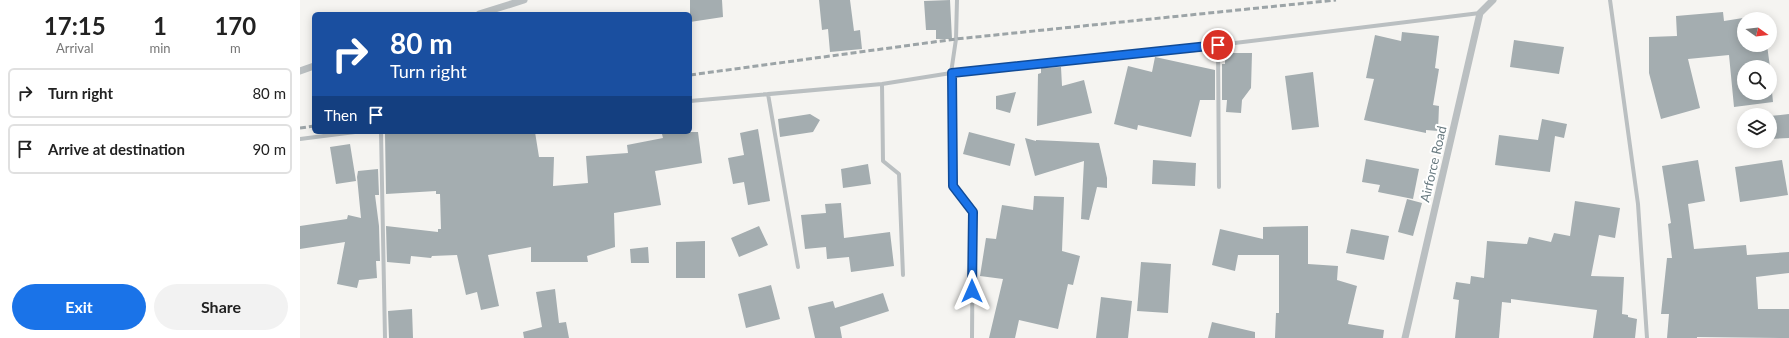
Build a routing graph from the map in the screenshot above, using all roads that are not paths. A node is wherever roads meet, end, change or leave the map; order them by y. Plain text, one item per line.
1 (524, 0) edge
2 (957, 0) edge
3 (1492, 0) edge
4 (1610, 0) edge
5 (485, 12) edge
6 (1480, 13) junction
7 (1218, 45) junction
8 (312, 67) edge
9 (300, 71) edge
10 (952, 73) junction
11 (882, 84) junction
12 (768, 94) junction
13 (692, 101) edge
14 (339, 134) edge
15 (380, 134) edge
16 (300, 139) edge
17 (1219, 187) dead end
18 (798, 268) dead end
19 (903, 275) dead end
20 (385, 338) edge
21 (972, 338) edge
22 (1405, 338) edge
23 (1648, 338) edge

1 - 5 street
2 - 10 street
3 - 6 street, Airforce Road
4 - 23 street
6 - 7 street
6 - 22 street, Airforce Road
7 - 10 street
7 - 17 street
8 - 9 street
10 - 11 street
10 - 21 street
11 - 12 street
11 - 19 street
12 - 13 street
12 - 18 street
14 - 16 street
15 - 20 street

